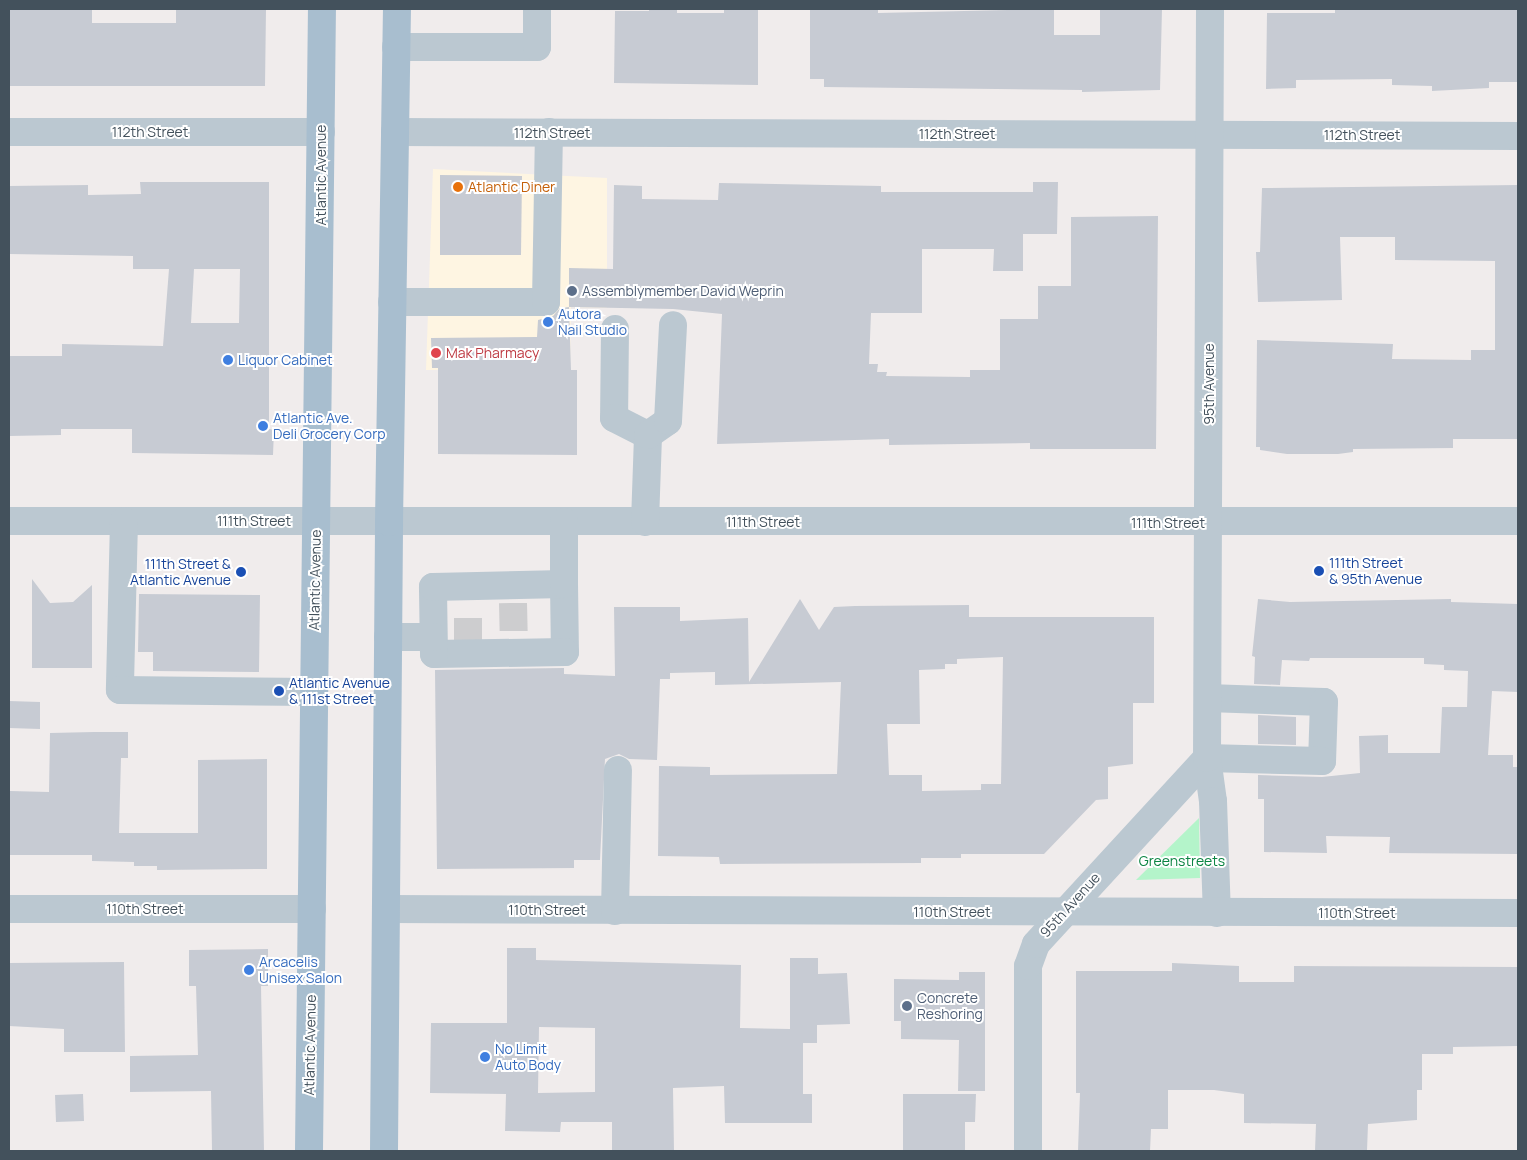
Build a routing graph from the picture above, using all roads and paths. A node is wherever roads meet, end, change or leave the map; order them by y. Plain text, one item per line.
1 (322, 9) edge
2 (397, 9) edge
3 (537, 9) edge
4 (1210, 9) edge
5 (396, 47) junction
6 (9, 132) edge
7 (322, 132) junction
8 (395, 132) junction
9 (550, 132) junction
10 (1210, 135) junction
11 (1518, 136) edge
12 (392, 302) junction
13 (673, 325) dead end
14 (615, 329) dead end
15 (648, 435) junction
16 (9, 521) edge
17 (124, 521) junction
18 (316, 521) junction
19 (1518, 521) edge
20 (389, 522) junction
21 (564, 522) junction
22 (645, 522) junction
23 (1208, 523) junction
24 (564, 584) junction
25 (388, 637) junction
26 (433, 637) junction
27 (314, 692) junction
28 (1208, 698) junction
29 (1207, 758) junction
30 (618, 770) dead end
31 (9, 909) edge
32 (312, 909) junction
33 (387, 910) junction
34 (615, 911) junction
35 (1217, 912) junction
36 (1063, 913) junction
37 (1518, 913) edge
38 (309, 1151) edge
39 (384, 1151) edge
40 (1028, 1151) edge

1 - 7 main road, Atlantic Avenue
2 - 5 main road
3 - 5 street
4 - 10 street, 95th Avenue
5 - 8 main road
6 - 7 street, 112th Street
7 - 18 main road, Atlantic Avenue
8 - 9 street, 112th Street
8 - 12 main road
9 - 10 street, 112th Street
9 - 12 street
10 - 11 street, 112th Street
10 - 23 street, 95th Avenue
12 - 20 main road
13 - 15 street
14 - 15 street
15 - 22 street
16 - 17 street, 111th Street
17 - 18 street, 111th Street
17 - 27 street
18 - 20 street, 111th Street
18 - 27 main road, Atlantic Avenue
19 - 23 street, 111th Street
20 - 21 street, 111th Street
20 - 25 main road
21 - 22 street, 111th Street
21 - 24 street
22 - 23 street, 111th Street
23 - 28 street, 95th Avenue
24 - 26 street
24 - 26 street
25 - 26 street
25 - 33 main road
27 - 32 main road, Atlantic Avenue
28 - 29 street, 95th Avenue
28 - 29 street
29 - 35 street, 95th Avenue
29 - 36 street, 95th Avenue
30 - 34 street
31 - 32 street, 110th Street
32 - 38 main road, Atlantic Avenue
33 - 34 street, 110th Street
33 - 39 main road
34 - 36 street, 110th Street
35 - 36 street, 110th Street
35 - 37 street, 110th Street
36 - 40 street, 95th Avenue

